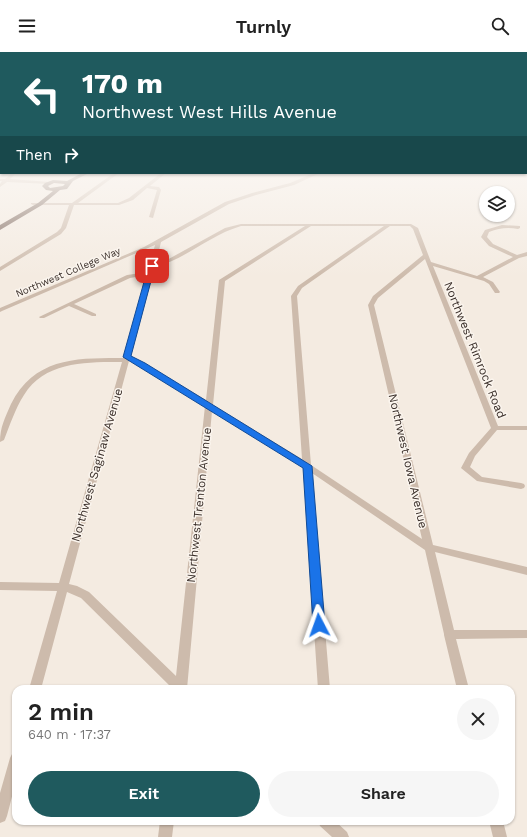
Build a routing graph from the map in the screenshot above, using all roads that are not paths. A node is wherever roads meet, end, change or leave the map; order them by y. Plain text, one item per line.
1 (33, 204) joint
2 (40, 204) junction
3 (120, 204) edge
4 (155, 204) edge
5 (226, 204) edge
6 (72, 205) junction
7 (151, 217) dead end
8 (13, 220) junction
9 (389, 225) junction
10 (310, 226) junction
11 (518, 227) dead end
12 (0, 228) edge
13 (159, 241) junction
14 (527, 254) edge
15 (517, 257) junction
16 (427, 259) junction
17 (0, 269) edge
18 (151, 269) junction
19 (479, 277) junction
20 (497, 292) dead end
21 (69, 304) junction
22 (0, 310) edge
23 (94, 315) dead end
24 (42, 317) dead end
25 (127, 359) junction
26 (209, 406) junction
27 (495, 428) junction
28 (527, 428) edge
29 (0, 440) edge
30 (307, 466) junction
31 (521, 486) dead end
32 (428, 547) junction
33 (527, 571) edge
34 (0, 586) edge
35 (63, 588) junction
36 (527, 634) edge
37 (449, 635) junction
38 (36, 685) edge
39 (176, 685) edge
40 (180, 685) edge
41 (324, 685) edge
42 (462, 685) edge
43 (12, 772) edge
44 (0, 816) edge
45 (166, 825) edge
46 (497, 825) edge
47 (165, 837) edge
48 (500, 837) edge

1 - 2 street
1 - 8 main road
2 - 6 street
2 - 8 main road
3 - 6 street
4 - 7 street
5 - 13 street, Northwest College Way
6 - 17 street
8 - 12 main road
9 - 10 street
9 - 16 street, Northwest Rimrock Road
9 - 30 street
10 - 18 street
10 - 26 street, Northwest Trenton Avenue
11 - 15 street
13 - 18 street, Northwest Saginaw Avenue
13 - 22 street, Northwest College Way
14 - 15 street
15 - 19 street
16 - 19 street
16 - 27 street, Northwest Rimrock Road
16 - 32 street, Northwest Iowa Avenue
18 - 21 street
18 - 25 street, Northwest Saginaw Avenue
19 - 20 street
21 - 23 street
21 - 24 street
25 - 26 street
25 - 29 street
25 - 35 street, Northwest Saginaw Avenue
26 - 30 street
26 - 40 street, Northwest Trenton Avenue
27 - 28 street
27 - 31 street, Northwest Rimrock Road
30 - 32 street
30 - 41 street
32 - 33 street
32 - 37 street, Northwest Iowa Avenue
34 - 35 street
35 - 38 street, Northwest Saginaw Avenue
35 - 39 street
36 - 37 street
37 - 42 street, Northwest Iowa Avenue
43 - 44 street
45 - 47 street
46 - 48 street

